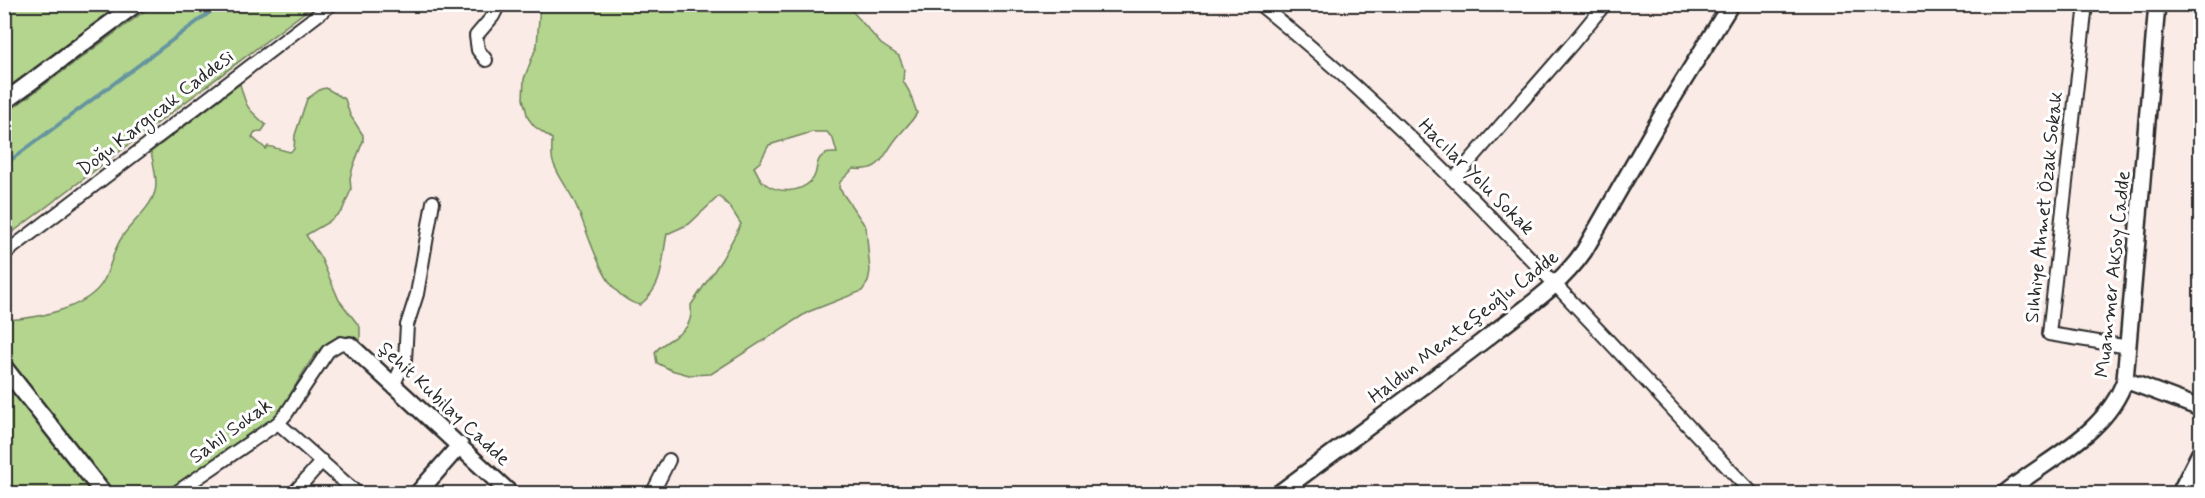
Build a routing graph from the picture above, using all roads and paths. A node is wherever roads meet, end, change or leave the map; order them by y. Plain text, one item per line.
1 (136, 4) edge
2 (332, 4) edge
3 (499, 4) edge
4 (1260, 4) edge
5 (1605, 4) edge
6 (1731, 4) edge
7 (2086, 4) edge
8 (2157, 4) edge
9 (486, 60) dead end
10 (4, 102) edge
11 (1454, 179) junction
12 (433, 202) dead end
13 (4, 254) edge
14 (1555, 284) junction
15 (350, 345) joint
16 (2129, 347) junction
17 (4, 367) edge
18 (2125, 380) junction
19 (393, 384) junction
20 (2200, 408) edge
21 (278, 423) junction
22 (460, 445) junction
23 (2200, 454) edge
24 (669, 460) dead end
25 (322, 461) junction
26 (104, 494) edge
27 (174, 494) edge
28 (293, 494) edge
29 (358, 494) edge
30 (417, 494) edge
31 (511, 494) edge
32 (652, 494) edge
33 (1278, 494) edge
34 (1753, 494) edge
35 (2004, 494) edge
36 (2180, 494) edge

1 - 10 street
2 - 13 street, Doğu Kargıcak Caddesi
3 - 9 street
4 - 11 street, Hacılar Yolu Sokak
5 - 11 street
6 - 14 street, Haldun Menteşeoğlu Cadde
7 - 16 street, Sıhhiye Ahmet Özak Sokak
8 - 16 street, Muammer Aksoy Cadde
11 - 14 street, Hacılar Yolu Sokak
12 - 19 street
14 - 33 street, Haldun Menteşeoğlu Cadde
14 - 34 street, Hacılar Yolu Sokak
15 - 19 street, Şehit Kubilay Cadde
15 - 21 street, Sahil Sokak
16 - 18 street, Muammer Aksoy Cadde
17 - 26 street
18 - 20 street
18 - 35 street, Muammer Aksoy Cadde
19 - 22 street, Şehit Kubilay Cadde
21 - 25 street
21 - 27 street, Sahil Sokak
22 - 30 street
22 - 31 street, Şehit Kubilay Cadde
23 - 36 main road
24 - 32 street
25 - 28 street
25 - 29 street

